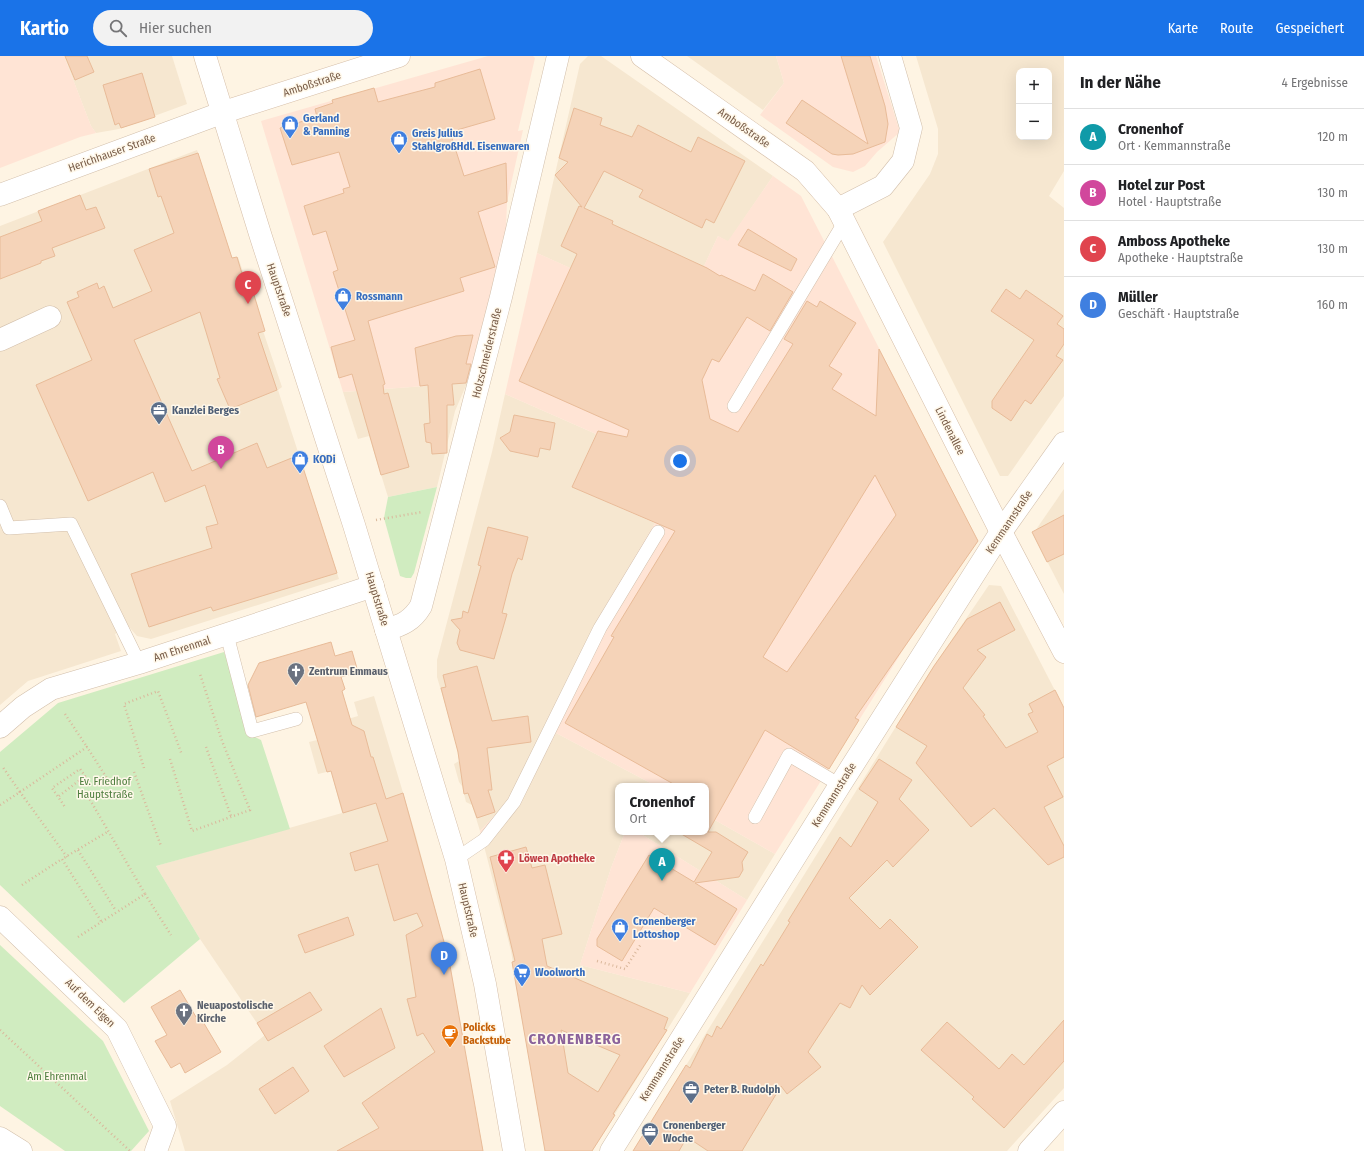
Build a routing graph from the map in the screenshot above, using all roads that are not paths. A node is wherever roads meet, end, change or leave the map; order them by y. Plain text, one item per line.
1 (205, 56) edge
2 (400, 56) edge
3 (558, 56) edge
4 (642, 56) edge
5 (890, 56) edge
6 (224, 112) junction
7 (0, 195) edge
8 (841, 215) junction
9 (50, 317) dead end
10 (0, 340) edge
11 (734, 406) dead end
12 (1064, 443) edge
13 (0, 506) edge
14 (658, 532) dead end
15 (1001, 532) junction
16 (373, 586) junction
17 (386, 630) junction
18 (227, 635) junction
19 (1064, 652) edge
20 (139, 663) junction
21 (296, 719) dead end
22 (0, 727) edge
23 (840, 785) junction
24 (755, 817) dead end
25 (456, 859) junction
26 (0, 917) edge
27 (1064, 1112) edge
28 (0, 1138) edge
29 (21, 1151) edge
30 (156, 1151) edge
31 (514, 1151) edge
32 (611, 1151) edge
33 (1029, 1151) edge

1 - 6 street, Hauptstraße
2 - 6 street, Amboßstraße
3 - 17 street, Holzschneiderstraße
4 - 8 street, Amboßstraße
5 - 8 street
6 - 7 street, Herichhauser Straße
6 - 16 street, Hauptstraße
8 - 11 lane
8 - 15 street, Lindenallee
9 - 10 street
12 - 15 street, Kemmannstraße
13 - 20 lane
14 - 25 lane
15 - 19 street, Lindenallee
15 - 23 street, Kemmannstraße
16 - 17 street, Hauptstraße
16 - 18 street, Am Ehrenmal
17 - 25 street, Hauptstraße
18 - 20 street, Am Ehrenmal
18 - 21 lane
20 - 22 street, Am Ehrenmal
23 - 24 lane
23 - 32 street, Kemmannstraße
25 - 31 street, Hauptstraße
26 - 30 street, Auf dem Eigen
27 - 33 street
28 - 29 street

